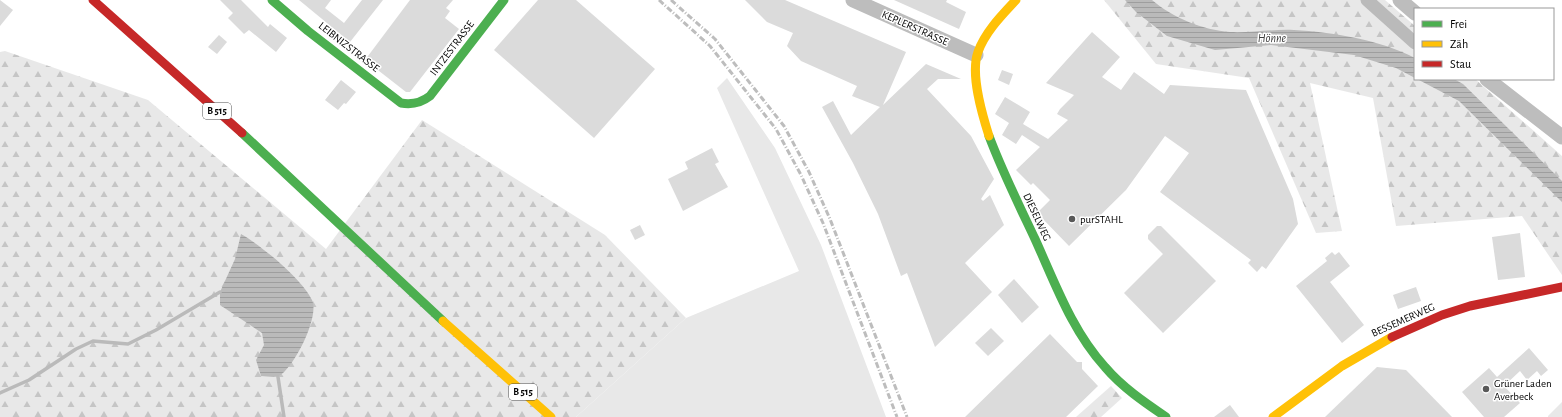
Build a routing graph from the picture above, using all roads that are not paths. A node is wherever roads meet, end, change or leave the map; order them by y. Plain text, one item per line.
1 (93, 0) edge
2 (272, 0) edge
3 (504, 0) edge
4 (853, 0) edge
5 (1016, 0) edge
6 (1400, 0) edge
7 (1414, 12) edge
8 (976, 55) junction
9 (1488, 80) edge
10 (415, 105) joint
11 (1562, 137) edge
12 (1562, 287) edge
13 (551, 417) edge
14 (1166, 417) edge
15 (1273, 417) edge

1 - 13 street, B 515
2 - 10 street, LEIBNIZSTRASSE
3 - 10 street, INTZESTRASSE
4 - 8 street, KEPLERSTRASSE
5 - 8 street
6 - 7 street
8 - 14 street, DIESELWEG
9 - 11 street
12 - 15 street, BESSEMERWEG

